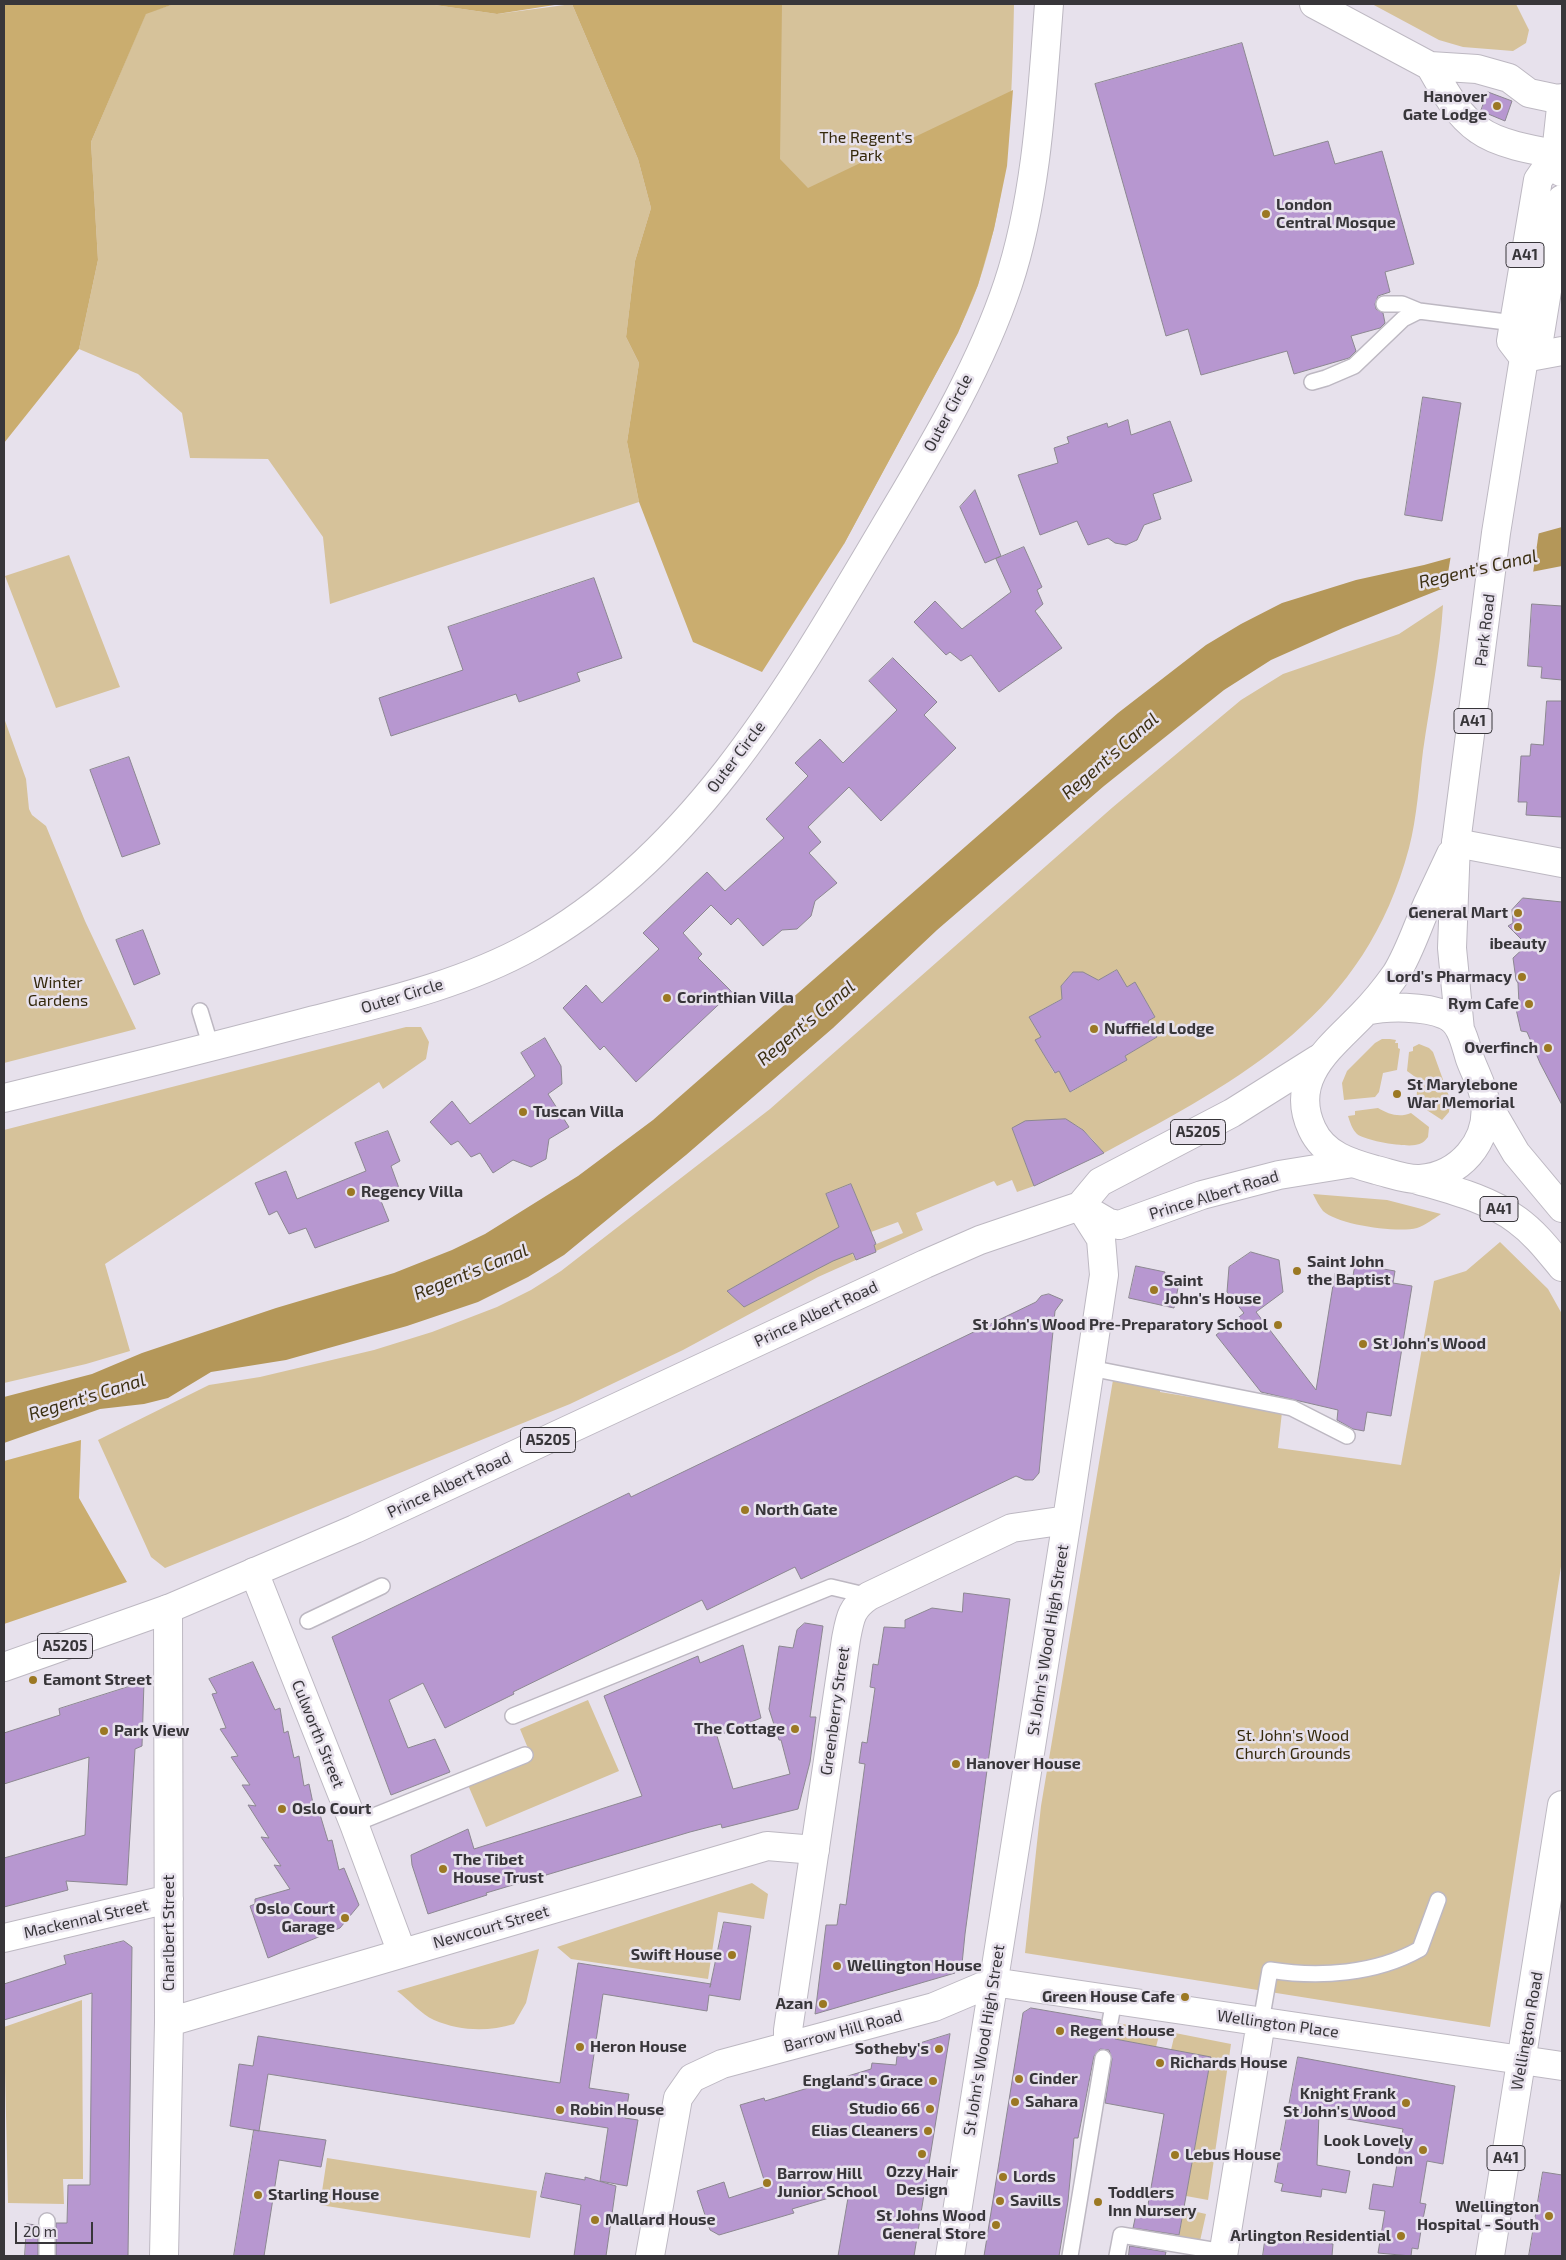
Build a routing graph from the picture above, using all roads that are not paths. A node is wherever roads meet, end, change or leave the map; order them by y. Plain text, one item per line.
1 (1049, 4) edge
2 (1314, 4) edge
3 (1430, 66) junction
4 (1562, 99) edge
5 (1559, 165) edge
6 (1562, 199) edge
7 (1384, 304) dead end
8 (1419, 311) junction
9 (1514, 323) junction
10 (1562, 351) edge
11 (1524, 358) junction
12 (1312, 382) dead end
13 (1456, 843) junction
14 (1562, 863) edge
15 (1366, 1010) junction
16 (200, 1011) dead end
17 (1460, 1030) junction
18 (211, 1047) junction
19 (1318, 1059) junction
20 (4, 1098) edge
21 (1485, 1100) junction
22 (1354, 1163) junction
23 (1418, 1180) junction
24 (1080, 1206) junction
25 (1562, 1208) edge
26 (1562, 1267) edge
27 (1090, 1368) junction
28 (1346, 1436) dead end
29 (1067, 1520) junction
30 (254, 1572) junction
31 (382, 1586) dead end
32 (869, 1596) junction
33 (168, 1609) junction
34 (308, 1620) dead end
35 (4, 1667) edge
36 (513, 1716) dead end
37 (526, 1755) dead end
38 (1562, 1805) edge
39 (354, 1824) junction
40 (813, 1862) junction
41 (169, 1900) junction
42 (1438, 1900) dead end
43 (4, 1938) edge
44 (402, 1953) junction
45 (993, 1982) junction
46 (169, 2022) junction
47 (1262, 2022) junction
48 (788, 2045) junction
49 (1103, 2058) dead end
50 (1521, 2060) junction
51 (1562, 2066) edge
52 (47, 2221) dead end
53 (1223, 2254) edge
54 (47, 2256) edge
55 (164, 2256) edge
56 (650, 2256) edge
57 (950, 2256) edge
58 (1070, 2256) edge
59 (1117, 2256) edge
60 (1490, 2256) edge

1 - 18 main road, Outer Circle
2 - 3 main road
3 - 4 main road
3 - 5 main road
4 - 5 main road, A41
5 - 9 main road, A41
6 - 11 main road, A41
7 - 8 lane
8 - 9 lane
8 - 12 lane
9 - 11 main road, A41
10 - 11 main road
11 - 13 main road, Park Road / A41
13 - 14 main road
13 - 15 main road, Park Road / A41
13 - 17 main road, Park Road / A41
15 - 17 main road
15 - 19 main road, A41
16 - 18 lane
17 - 21 main road, A41
18 - 20 main road, Outer Circle
19 - 22 main road, A41
19 - 24 main road, A5205
21 - 23 main road
21 - 25 main road, A41
22 - 23 main road, A41
22 - 24 main road, Prince Albert Road
23 - 26 main road, A41
24 - 27 main road, St John's Wood High Street
24 - 30 main road, Prince Albert Road / A5205
27 - 28 lane
27 - 29 main road, St John's Wood High Street
29 - 32 main road, Greenberry Street
29 - 45 main road, St John's Wood High Street
30 - 33 main road, Prince Albert Road / A5205
30 - 39 main road, Culworth Street
31 - 34 lane
32 - 36 lane
32 - 40 main road, Greenberry Street
33 - 35 main road, Prince Albert Road / A5205
33 - 41 main road, Charlbert Street
37 - 39 lane
38 - 50 main road, Wellington Road / A41
39 - 44 main road, Culworth Street
40 - 44 main road, Newcourt Street
40 - 48 main road, Greenberry Street
41 - 43 main road, Mackennal Street
41 - 46 main road, Charlbert Street
42 - 47 lane
44 - 46 main road, Newcourt Street
45 - 47 main road, Wellington Place
45 - 48 main road, Barrow Hill Road
45 - 57 main road, St John's Wood High Street
46 - 55 main road, Charlbert Street
47 - 50 main road, Wellington Place
47 - 53 main road
48 - 56 main road, Barrow Hill Road
49 - 58 lane
50 - 51 main road, Wellington Place
50 - 60 main road, Wellington Road / A41
52 - 54 lane
53 - 59 lane

